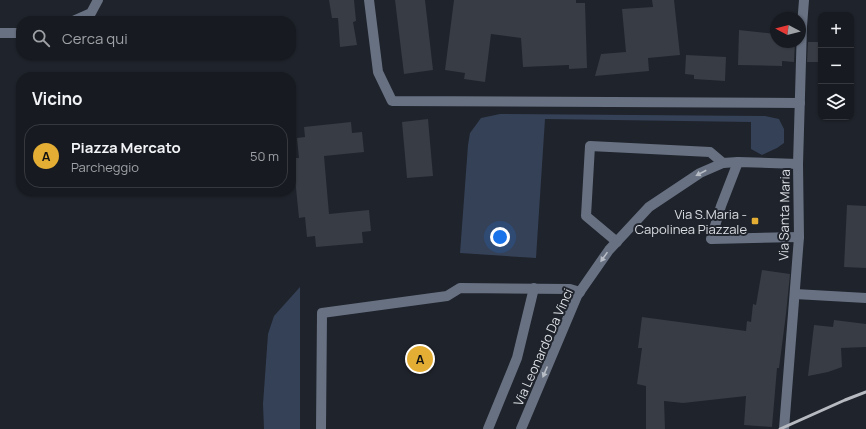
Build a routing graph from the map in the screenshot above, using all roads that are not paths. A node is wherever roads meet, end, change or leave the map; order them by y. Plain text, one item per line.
1 (98, 0) edge
2 (369, 0) edge
3 (804, 0) edge
4 (84, 16) edge
5 (16, 32) edge
6 (0, 33) edge
7 (800, 103) junction
8 (738, 162) junction
9 (723, 163) junction
10 (798, 164) junction
11 (799, 237) junction
12 (617, 242) junction
13 (534, 288) junction
14 (580, 292) junction
15 (795, 294) junction
16 (866, 298) edge
17 (321, 429) edge
18 (488, 429) edge
19 (521, 429) edge
20 (784, 429) edge

1 - 4 street
2 - 7 street
3 - 7 street, Via Santa Maria
5 - 6 street
7 - 10 street, Via Santa Maria
8 - 9 street, Via Leonardo Da Vinci
8 - 10 street, Via Leonardo Da Vinci
8 - 11 street
9 -> 12 street, Via Leonardo Da Vinci
9 - 12 street
10 - 11 street, Via Santa Maria
11 - 15 street, Via Santa Maria
12 -> 14 street, Via Leonardo Da Vinci
13 - 14 street
13 - 17 street
13 - 18 street
14 -> 19 street, Via Leonardo Da Vinci
15 - 16 street
15 - 20 street, Via Santa Maria

